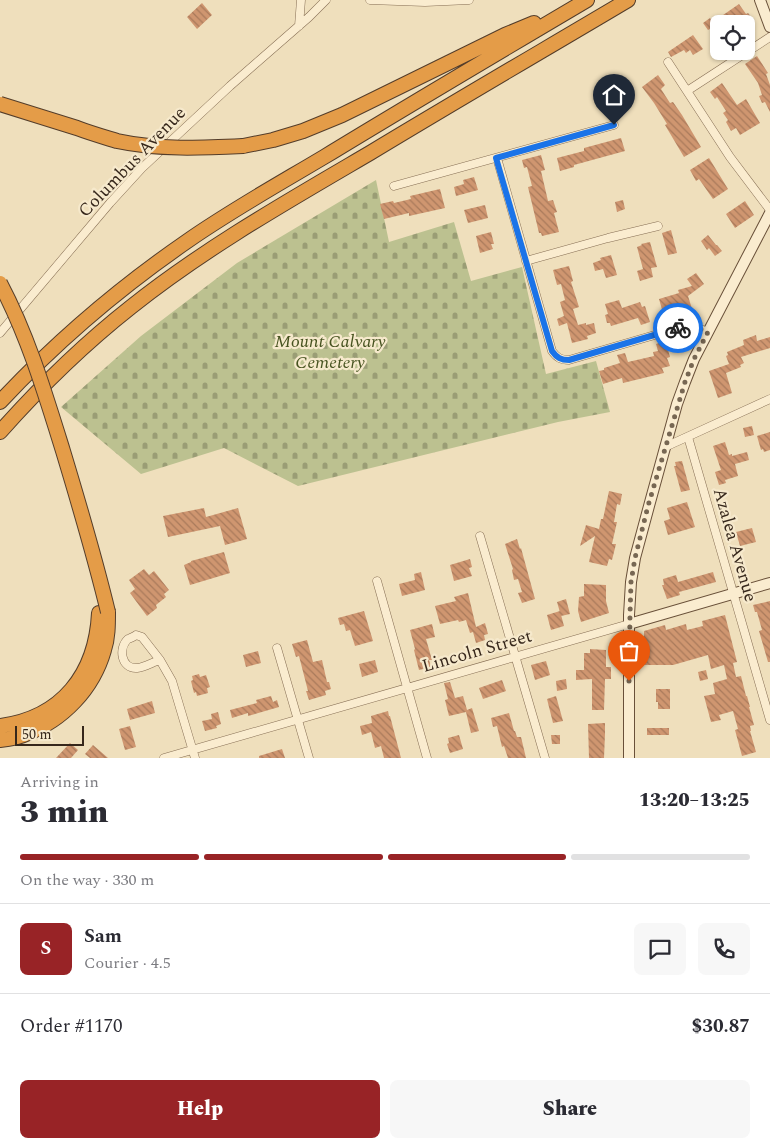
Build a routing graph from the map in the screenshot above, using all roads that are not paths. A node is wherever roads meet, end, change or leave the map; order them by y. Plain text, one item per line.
1 (300, 0) edge
2 (326, 0) edge
3 (370, 0) edge
4 (469, 0) edge
5 (628, 0) edge
6 (760, 0) edge
7 (405, 1) edge
8 (586, 1) edge
9 (299, 26) junction
10 (770, 27) edge
11 (770, 37) edge
12 (668, 62) dead end
13 (687, 91) junction
14 (0, 104) edge
15 (614, 125) dead end
16 (496, 158) junction
17 (394, 186) dead end
18 (770, 212) edge
19 (658, 226) dead end
20 (526, 261) junction
21 (0, 283) edge
22 (0, 300) edge
23 (708, 332) junction
24 (0, 333) edge
25 (770, 399) edge
26 (0, 402) edge
27 (20, 410) junction
28 (0, 432) edge
29 (688, 436) junction
30 (0, 442) edge
31 (665, 447) junction
32 (480, 536) dead end
33 (377, 581) dead end
34 (770, 583) edge
35 (734, 594) junction
36 (104, 612) junction
37 (630, 624) junction
38 (277, 648) dead end
39 (516, 657) junction
40 (160, 660) junction
41 (407, 688) junction
42 (298, 720) junction
43 (770, 720) edge
44 (0, 726) edge
45 (0, 740) edge
46 (194, 754) edge
47 (164, 758) edge
48 (309, 758) edge
49 (427, 758) edge
50 (545, 758) edge
51 (629, 758) edge

1 - 9 street
2 - 9 street, Columbus Avenue
3 - 7 street
4 - 7 street
5 - 27 highway
6 - 10 street
8 - 14 highway, bridge
8 - 26 highway
9 - 24 street, Columbus Avenue
11 - 13 street
12 - 13 street
13 - 18 street
15 - 16 street
16 - 17 street
16 - 20 street
18 - 23 street
19 - 20 street
20 - 23 street
21 - 36 highway, bridge
22 - 36 highway
23 - 31 street
25 - 29 street
27 - 28 highway
27 - 30 highway
29 - 31 street
29 - 35 street, Azalea Avenue
31 - 37 street
32 - 39 street
33 - 41 street
34 - 35 street, Lincoln Street
35 - 37 street, Lincoln Street
35 - 43 street, Azalea Avenue
36 - 44 highway
36 - 45 highway
37 - 39 street, Lincoln Street
37 - 51 street
38 - 42 street
39 - 41 street, Lincoln Street
39 - 50 street
40 - 40 street
40 - 46 street
41 - 42 street, Lincoln Street
41 - 49 street
42 - 46 street, Lincoln Street
42 - 48 street
46 - 47 street, Lincoln Street

